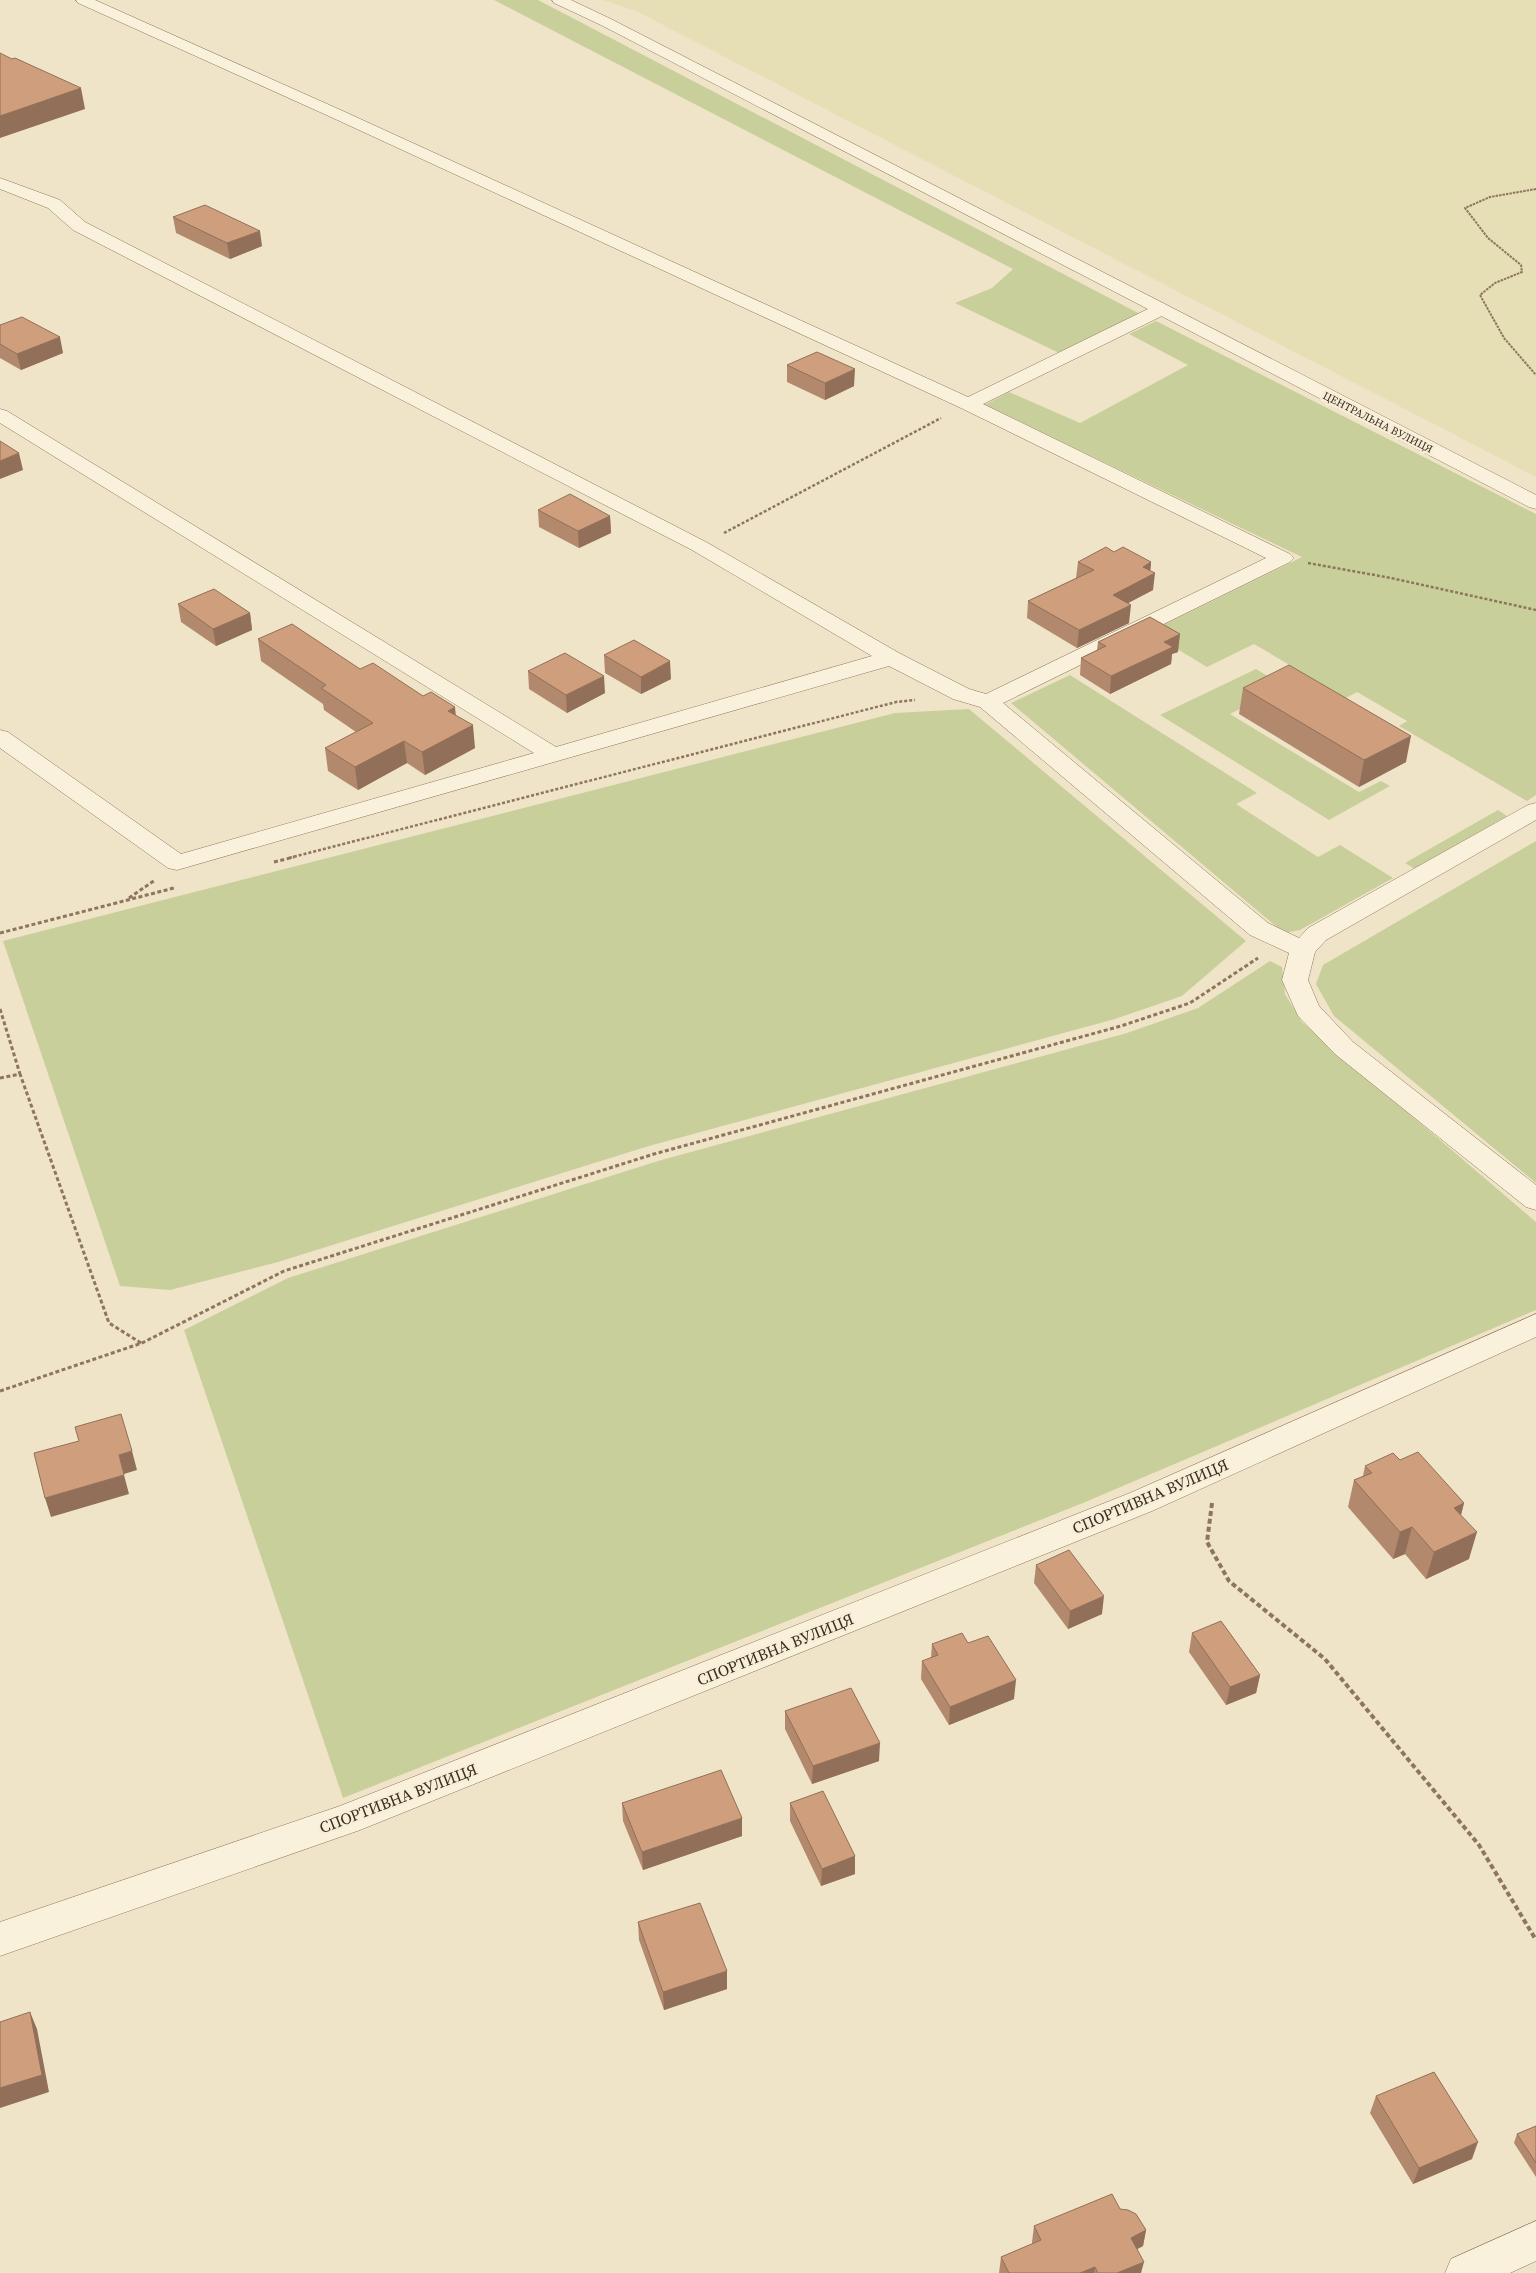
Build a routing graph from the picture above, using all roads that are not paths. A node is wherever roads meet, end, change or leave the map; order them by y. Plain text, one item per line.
1 (84, 0) edge
2 (558, 0) edge
3 (0, 183) edge
4 (1160, 310) junction
5 (968, 404) junction
6 (0, 415) edge
7 (1536, 502) edge
8 (891, 658) junction
9 (988, 702) junction
10 (0, 737) edge
11 (553, 755) junction
12 (1536, 810) edge
13 (1303, 950) junction
14 (1536, 1200) edge
15 (1536, 1325) edge
16 (0, 1939) edge
17 (1536, 2241) edge
18 (1465, 2273) edge

1 - 5 street
2 - 4 street, ЦЕНТРАЛЬНА ВУЛИЦЯ
3 - 8 street
4 - 5 street
4 - 7 street, ЦЕНТРАЛЬНА ВУЛИЦЯ
5 - 9 street
6 - 11 street
8 - 9 street
8 - 11 street
9 - 13 street
10 - 11 street
12 - 13 street
13 - 14 street
15 - 16 street, СПОРТИВНА ВУЛИЦЯ
17 - 18 street

